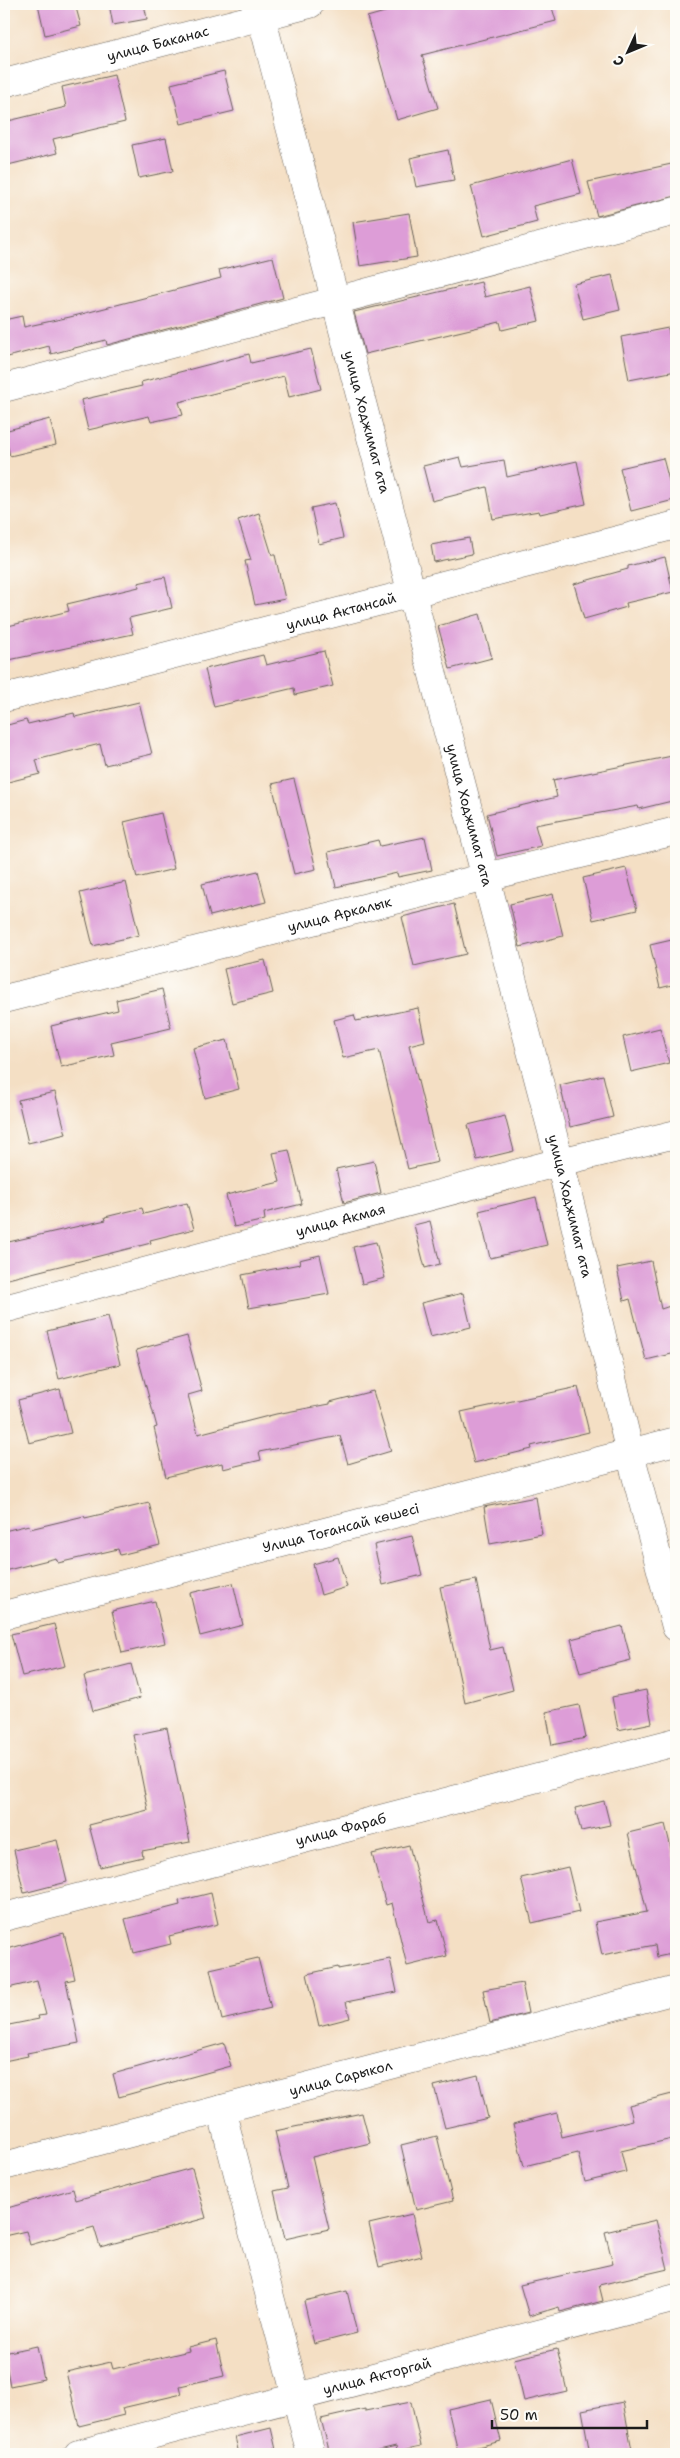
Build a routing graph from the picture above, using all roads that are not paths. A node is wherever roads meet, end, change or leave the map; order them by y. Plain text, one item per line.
1 (310, 4) edge
2 (260, 10) edge
3 (4, 83) edge
4 (676, 211) edge
5 (334, 301) junction
6 (4, 388) edge
7 (676, 525) edge
8 (411, 594) junction
9 (4, 698) edge
10 (676, 832) edge
11 (486, 877) junction
12 (4, 999) edge
13 (676, 1134) edge
14 (560, 1162) junction
15 (4, 1309) edge
16 (676, 1441) edge
17 (630, 1453) junction
18 (4, 1616) edge
19 (676, 1627) edge
20 (676, 1742) edge
21 (4, 1917) edge
22 (676, 1990) edge
23 (220, 2109) junction
24 (4, 2166) edge
25 (676, 2298) edge
26 (296, 2399) junction
27 (78, 2454) edge
28 (311, 2454) edge

1 - 2 street, улица Баканас
2 - 3 street, улица Баканас
2 - 5 street, улица Ходжимат ата
4 - 5 street
5 - 6 street
5 - 8 street, улица Ходжимат ата
7 - 8 street, улица Актансай
8 - 9 street, улица Актансай
8 - 11 street, улица Ходжимат ата
10 - 11 street, улица Аркалык
11 - 12 street, улица Аркалык
11 - 14 street, улица Ходжимат ата
13 - 14 street, улица Акмая
14 - 15 street, улица Акмая
14 - 17 street, улица Ходжимат ата
16 - 17 street, Улица Тоғансай көшесі
17 - 18 street, Улица Тоғансай көшесі
17 - 19 street, улица Ходжимат ата
20 - 21 street, улица Фараб
22 - 23 street, улица Сарыкол
23 - 24 street, улица Сарыкол
23 - 26 street
25 - 26 street, улица Акторгай
26 - 27 street, улица Акторгай
26 - 28 street

